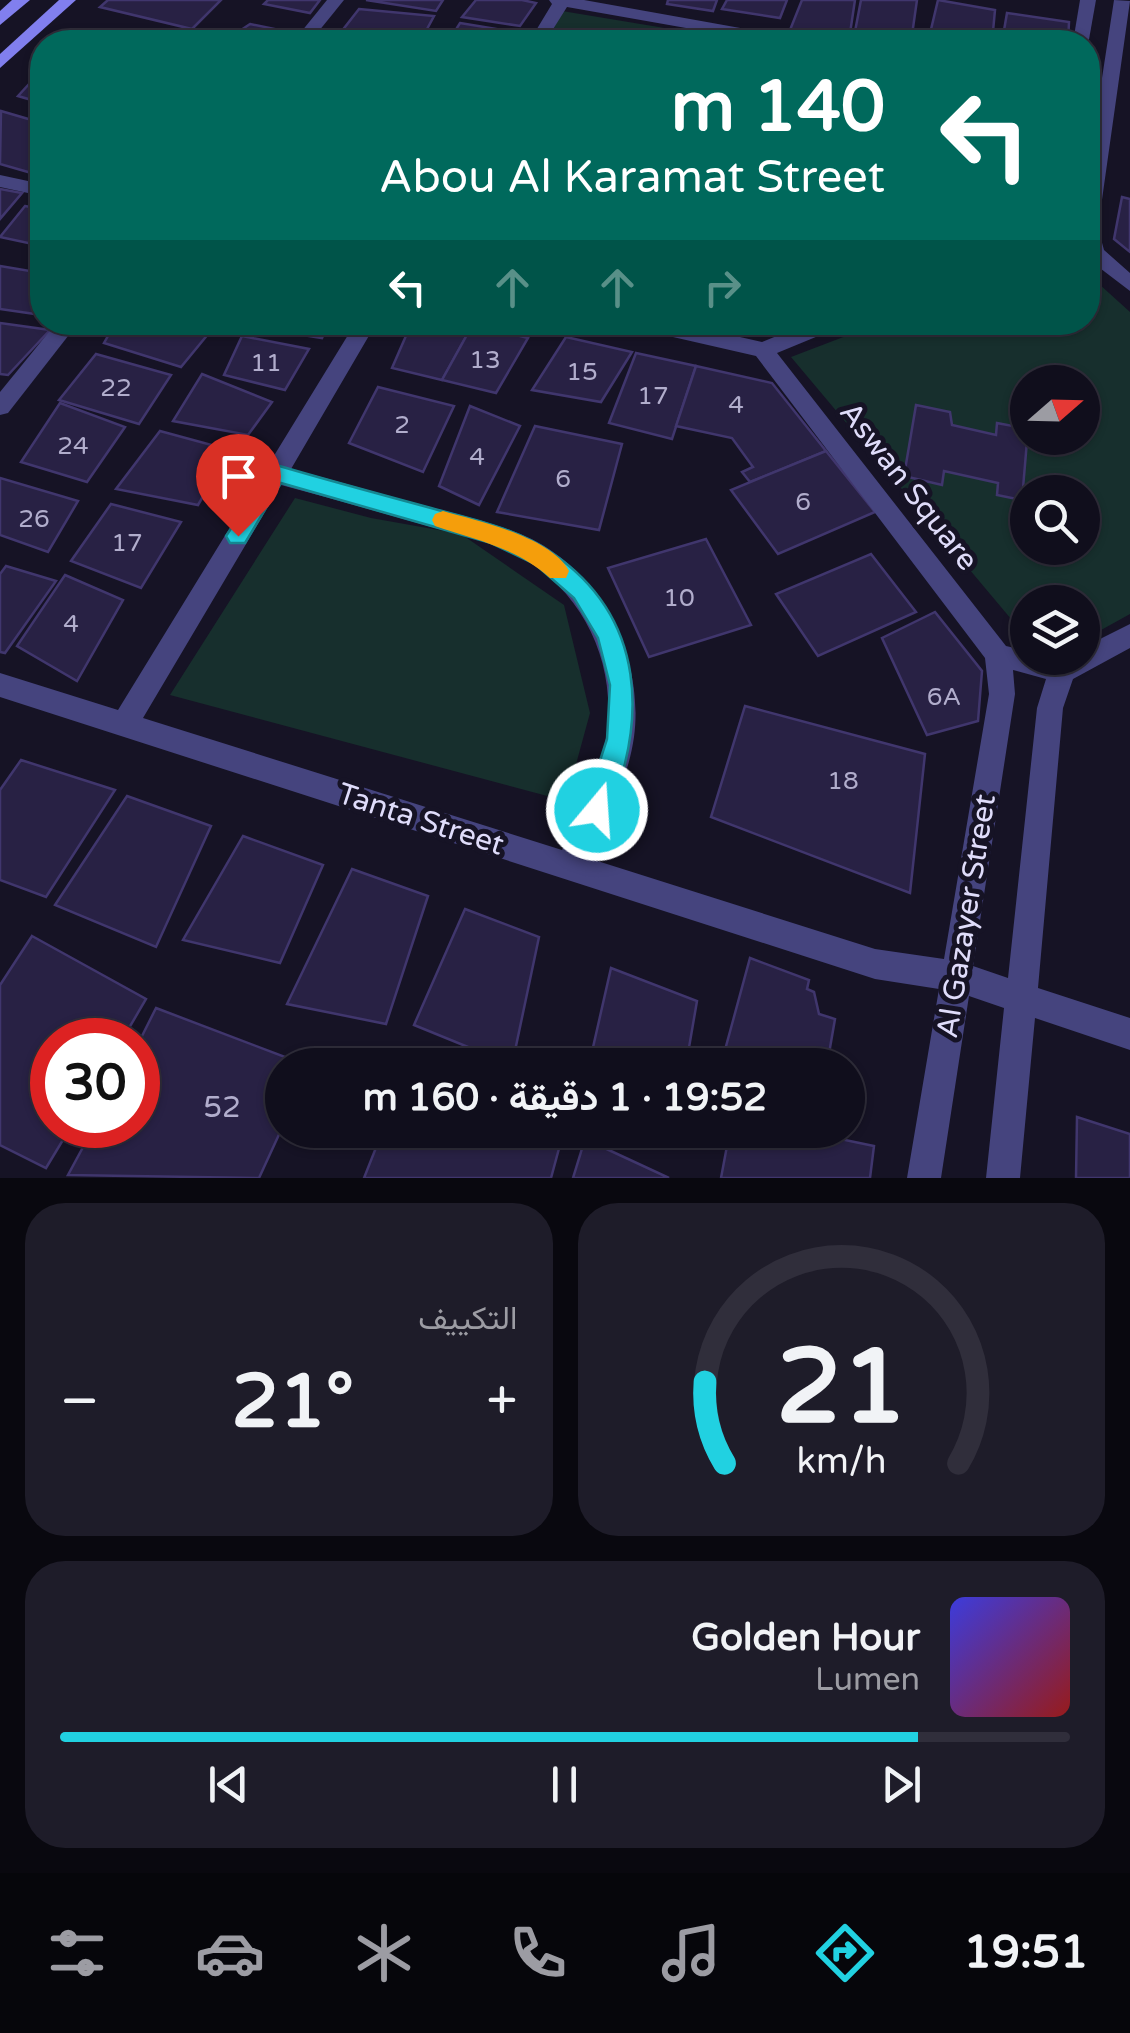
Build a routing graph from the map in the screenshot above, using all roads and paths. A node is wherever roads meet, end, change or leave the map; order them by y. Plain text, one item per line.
1 (22, 0) edge
2 (68, 0) edge
3 (336, 0) edge
4 (560, 0) edge
5 (1088, 0) edge
6 (1122, 0) edge
7 (0, 20) edge
8 (36, 30) edge
9 (311, 30) edge
10 (544, 30) edge
11 (724, 30) edge
12 (1083, 30) edge
13 (30, 35) edge
14 (0, 63) edge
15 (1108, 93) junction
16 (1130, 98) edge
17 (1100, 147) edge
18 (0, 181) edge
19 (30, 187) edge
20 (1100, 259) edge
21 (1130, 284) edge
22 (58, 335) edge
23 (359, 335) edge
24 (696, 335) edge
25 (800, 335) edge
26 (762, 350) junction
27 (0, 407) edge
28 (276, 474) junction
29 (1130, 635) edge
30 (1100, 651) edge
31 (998, 655) junction
32 (1010, 658) edge
33 (1061, 675) edge
34 (0, 686) edge
35 (124, 725) junction
36 (569, 866) junction
37 (956, 976) junction
38 (1021, 997) junction
39 (1130, 1034) edge
40 (924, 1178) edge
41 (1002, 1178) edge

1 - 7 main road
2 - 8 main road
3 - 9 street
4 - 10 street
4 - 11 street
5 - 12 street
6 - 15 street
13 - 14 main road
15 - 16 street
15 - 17 street
18 - 19 street
20 - 21 street
22 - 27 street
23 - 28 street
24 - 26 street
25 - 26 street
26 - 31 street, Aswan Square
28 - 35 street
28 - 36 street
29 - 30 street
31 - 32 street
31 - 37 street, Al Gazayer Street
33 - 38 street, Al Gazayer Street
34 - 35 street, Tanta Street
35 - 36 street, Tanta Street
36 - 37 street, Tanta Street
37 - 38 street, Tanta Street
37 - 40 street, Al Gazayer Street
38 - 39 street, Tanta Street
38 - 41 street, Al Gazayer Street

